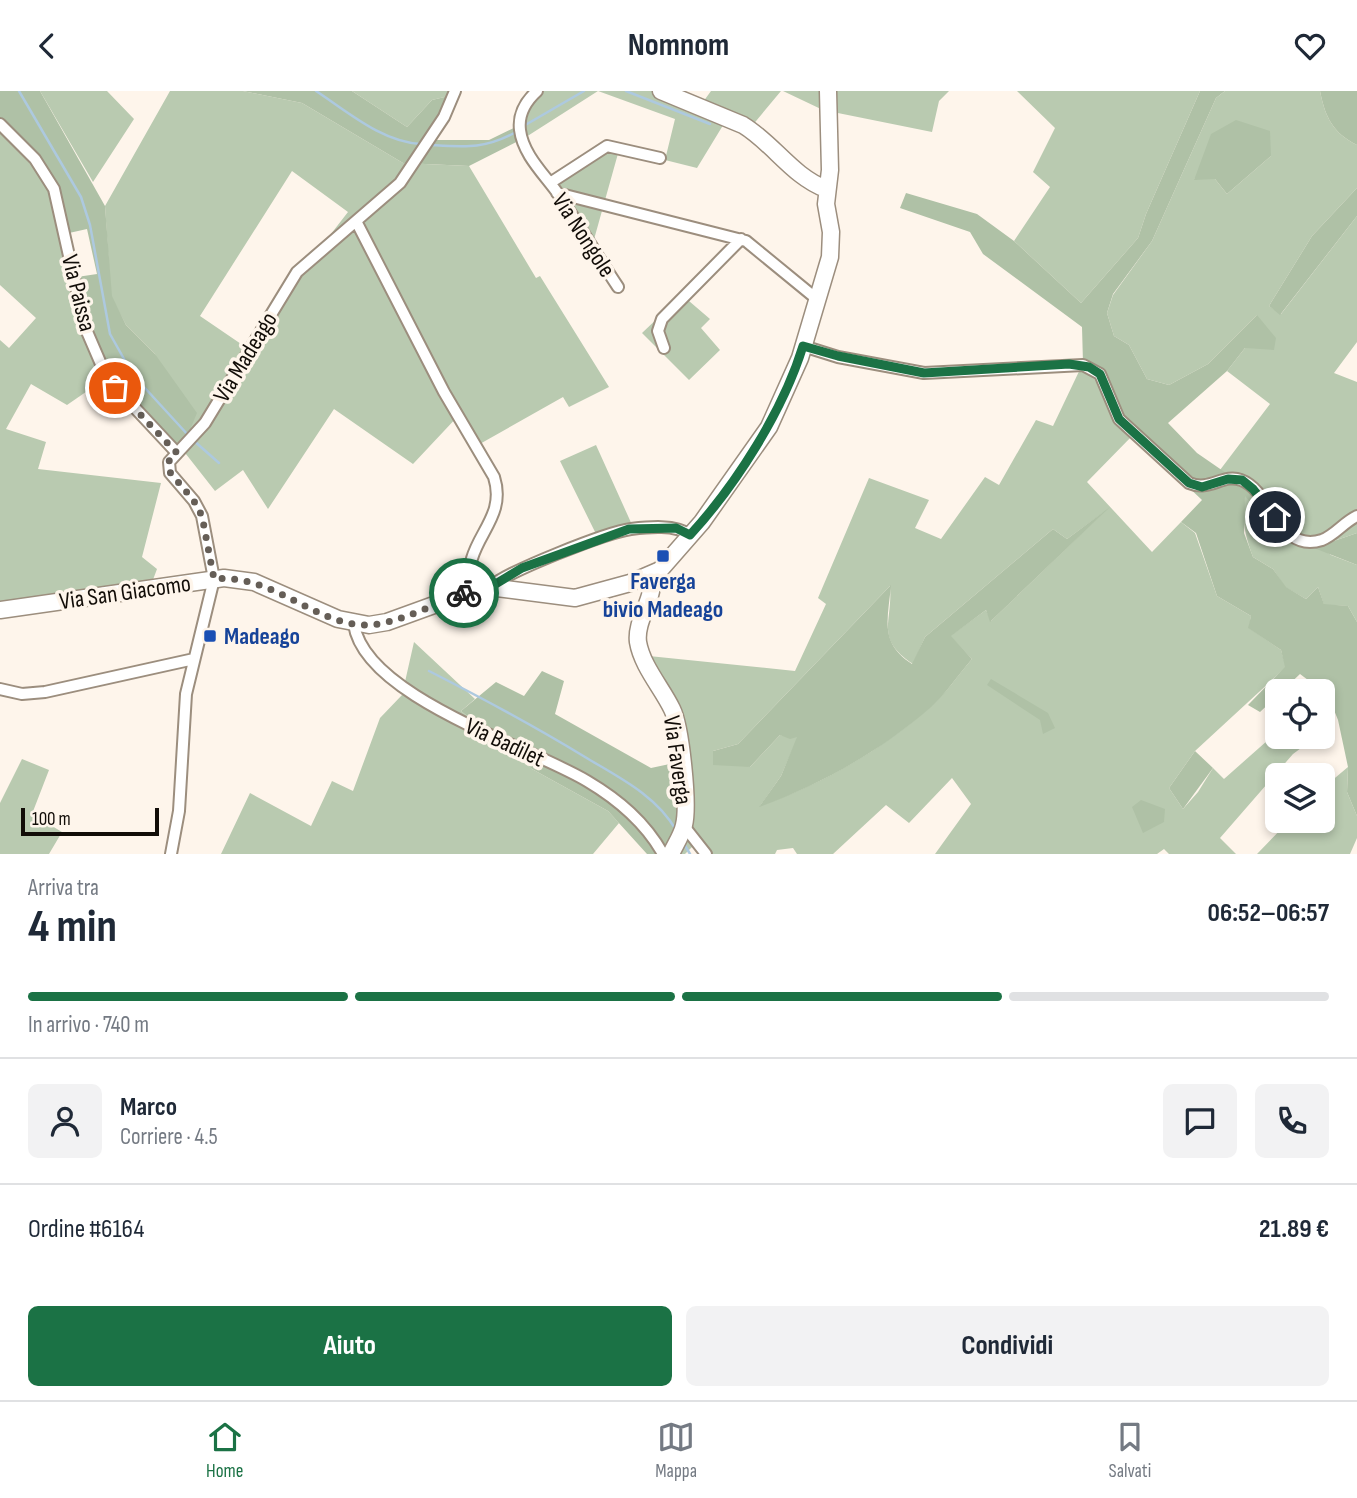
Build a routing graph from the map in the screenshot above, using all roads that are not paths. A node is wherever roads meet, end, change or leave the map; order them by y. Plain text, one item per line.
1 (455, 91) edge
2 (537, 91) edge
3 (661, 91) edge
4 (828, 91) edge
5 (0, 124) edge
6 (660, 158) dead end
7 (553, 188) junction
8 (826, 189) junction
9 (356, 221) junction
10 (741, 239) junction
11 (618, 288) dead end
12 (818, 300) junction
13 (803, 346) junction
14 (664, 348) dead end
15 (177, 453) junction
16 (1357, 516) edge
17 (690, 535) junction
18 (651, 575) junction
19 (214, 579) junction
20 (489, 588) junction
21 (472, 590) junction
22 (0, 610) edge
23 (354, 624) junction
24 (194, 659) junction
25 (0, 689) edge
26 (684, 826) junction
27 (670, 851) edge
28 (171, 854) edge
29 (706, 854) edge

1 - 9 street, Via Madeago
2 - 7 street, Via Nongole
3 - 8 street
4 - 8 street
5 - 15 street, Via Paissa
6 - 7 street, Via Nongole
7 - 10 street
7 - 11 street, Via Nongole
8 - 12 street
9 - 15 street, Via Madeago
9 - 21 street
10 - 12 street
10 - 14 street
12 - 13 street
13 - 16 street
13 - 17 street
15 - 19 street
17 - 18 street
17 - 20 street
18 - 20 street, Via San Giacomo
18 - 26 street, Via Faverga
19 - 22 street, Via San Giacomo
19 - 23 street, Via San Giacomo
19 - 24 street
20 - 21 street, Via San Giacomo
21 - 23 street, Via San Giacomo
23 - 27 street, Via Badilet
24 - 25 street
24 - 28 street
26 - 27 street
26 - 29 street, Via Faverga

